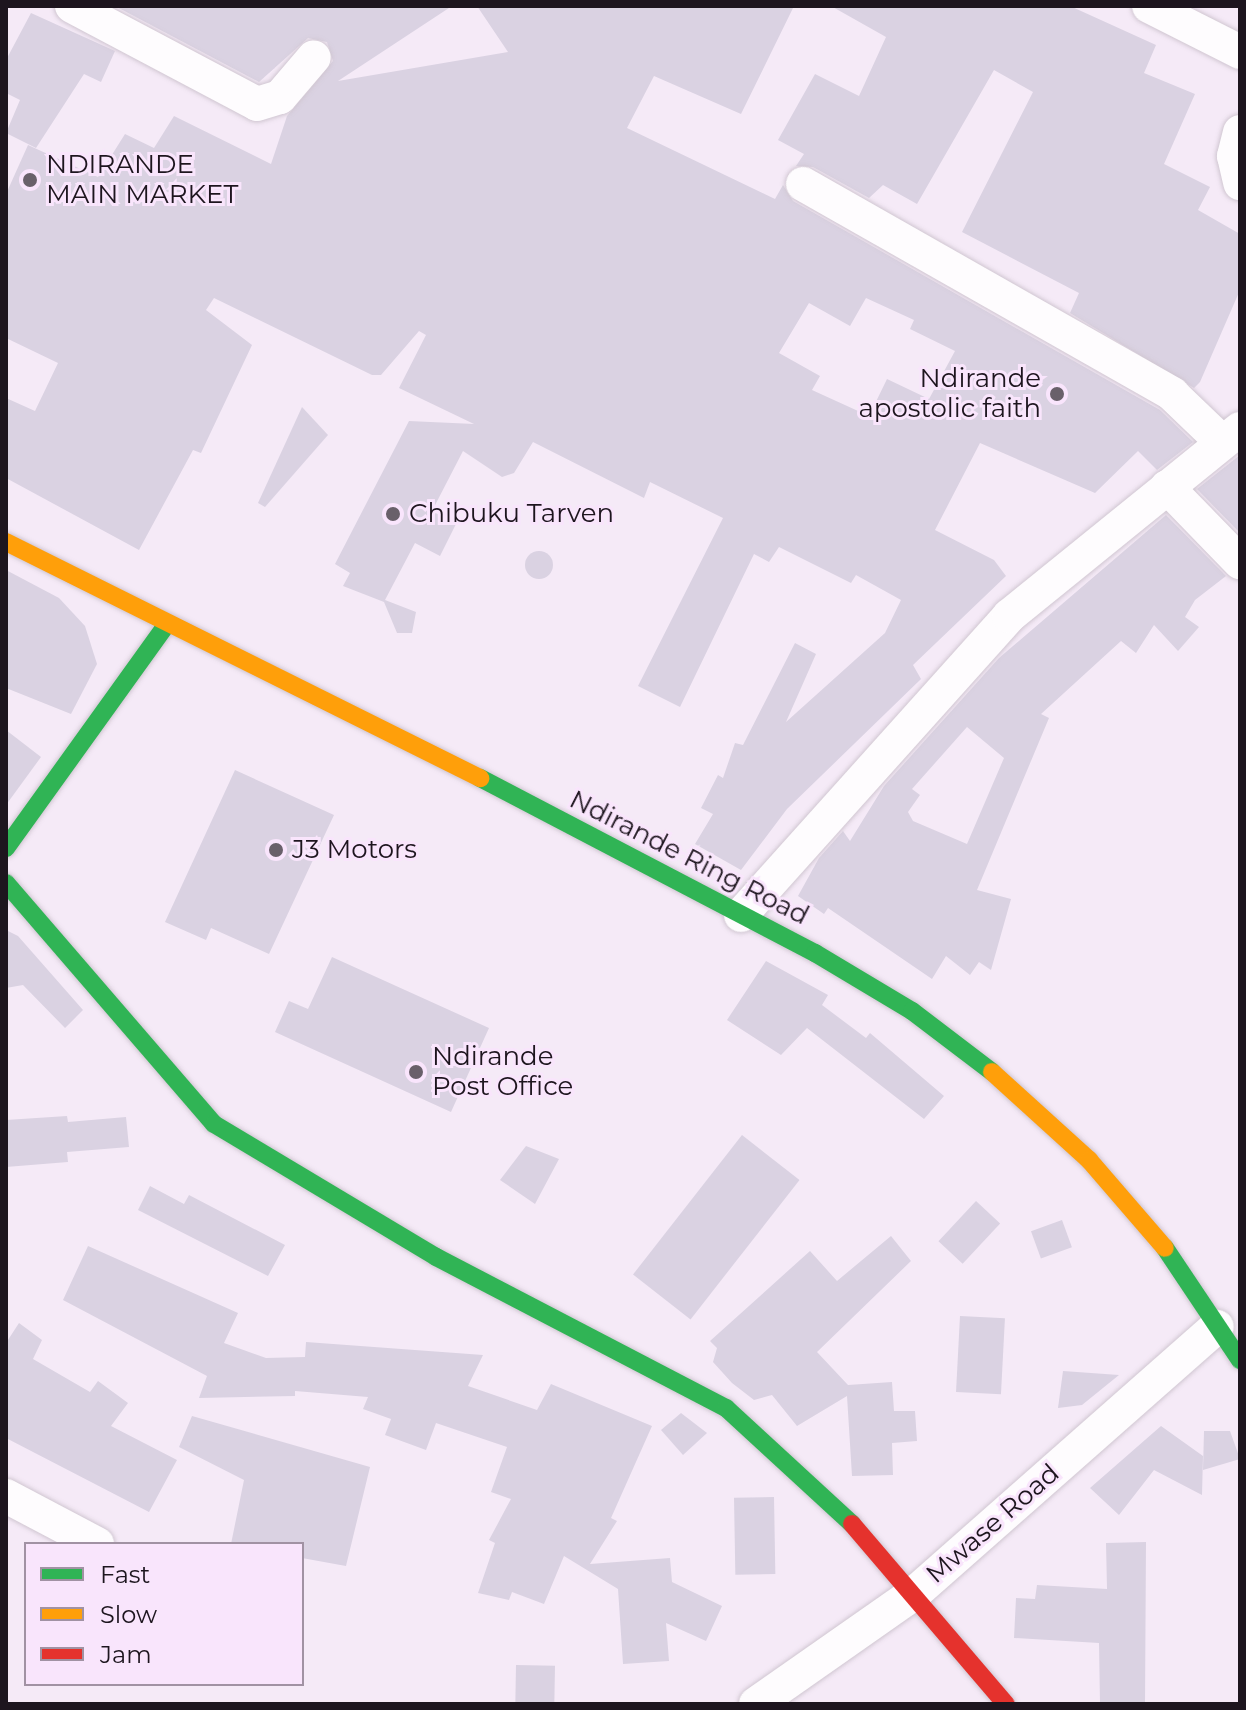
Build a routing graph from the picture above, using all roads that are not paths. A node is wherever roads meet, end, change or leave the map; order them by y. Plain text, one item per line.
1 (72, 6) edge
2 (1149, 6) edge
3 (1240, 52) edge
4 (314, 57) dead end
5 (1240, 132) edge
6 (1240, 183) edge
7 (803, 184) dead end
8 (1231, 436) edge
9 (1167, 487) junction
10 (6, 542) edge
11 (1240, 562) edge
12 (166, 625) junction
13 (6, 848) edge
14 (6, 883) edge
15 (741, 915) junction
16 (1217, 1327) junction
17 (1240, 1360) edge
18 (6, 1496) edge
19 (93, 1542) edge
20 (916, 1592) junction
21 (756, 1704) edge
22 (1006, 1704) edge

1 - 4 street
2 - 3 street
5 - 6 street
7 - 8 street
8 - 9 street
9 - 11 street
9 - 15 street
10 - 12 street, Ndirande Ring Road
12 - 13 street
12 - 15 street, Ndirande Ring Road
14 - 20 street
15 - 16 street, Ndirande Ring Road
16 - 17 street, Ndirande Ring Road
16 - 20 street, Mwase Road
18 - 19 street
20 - 21 street, Mwase Road
20 - 22 street

